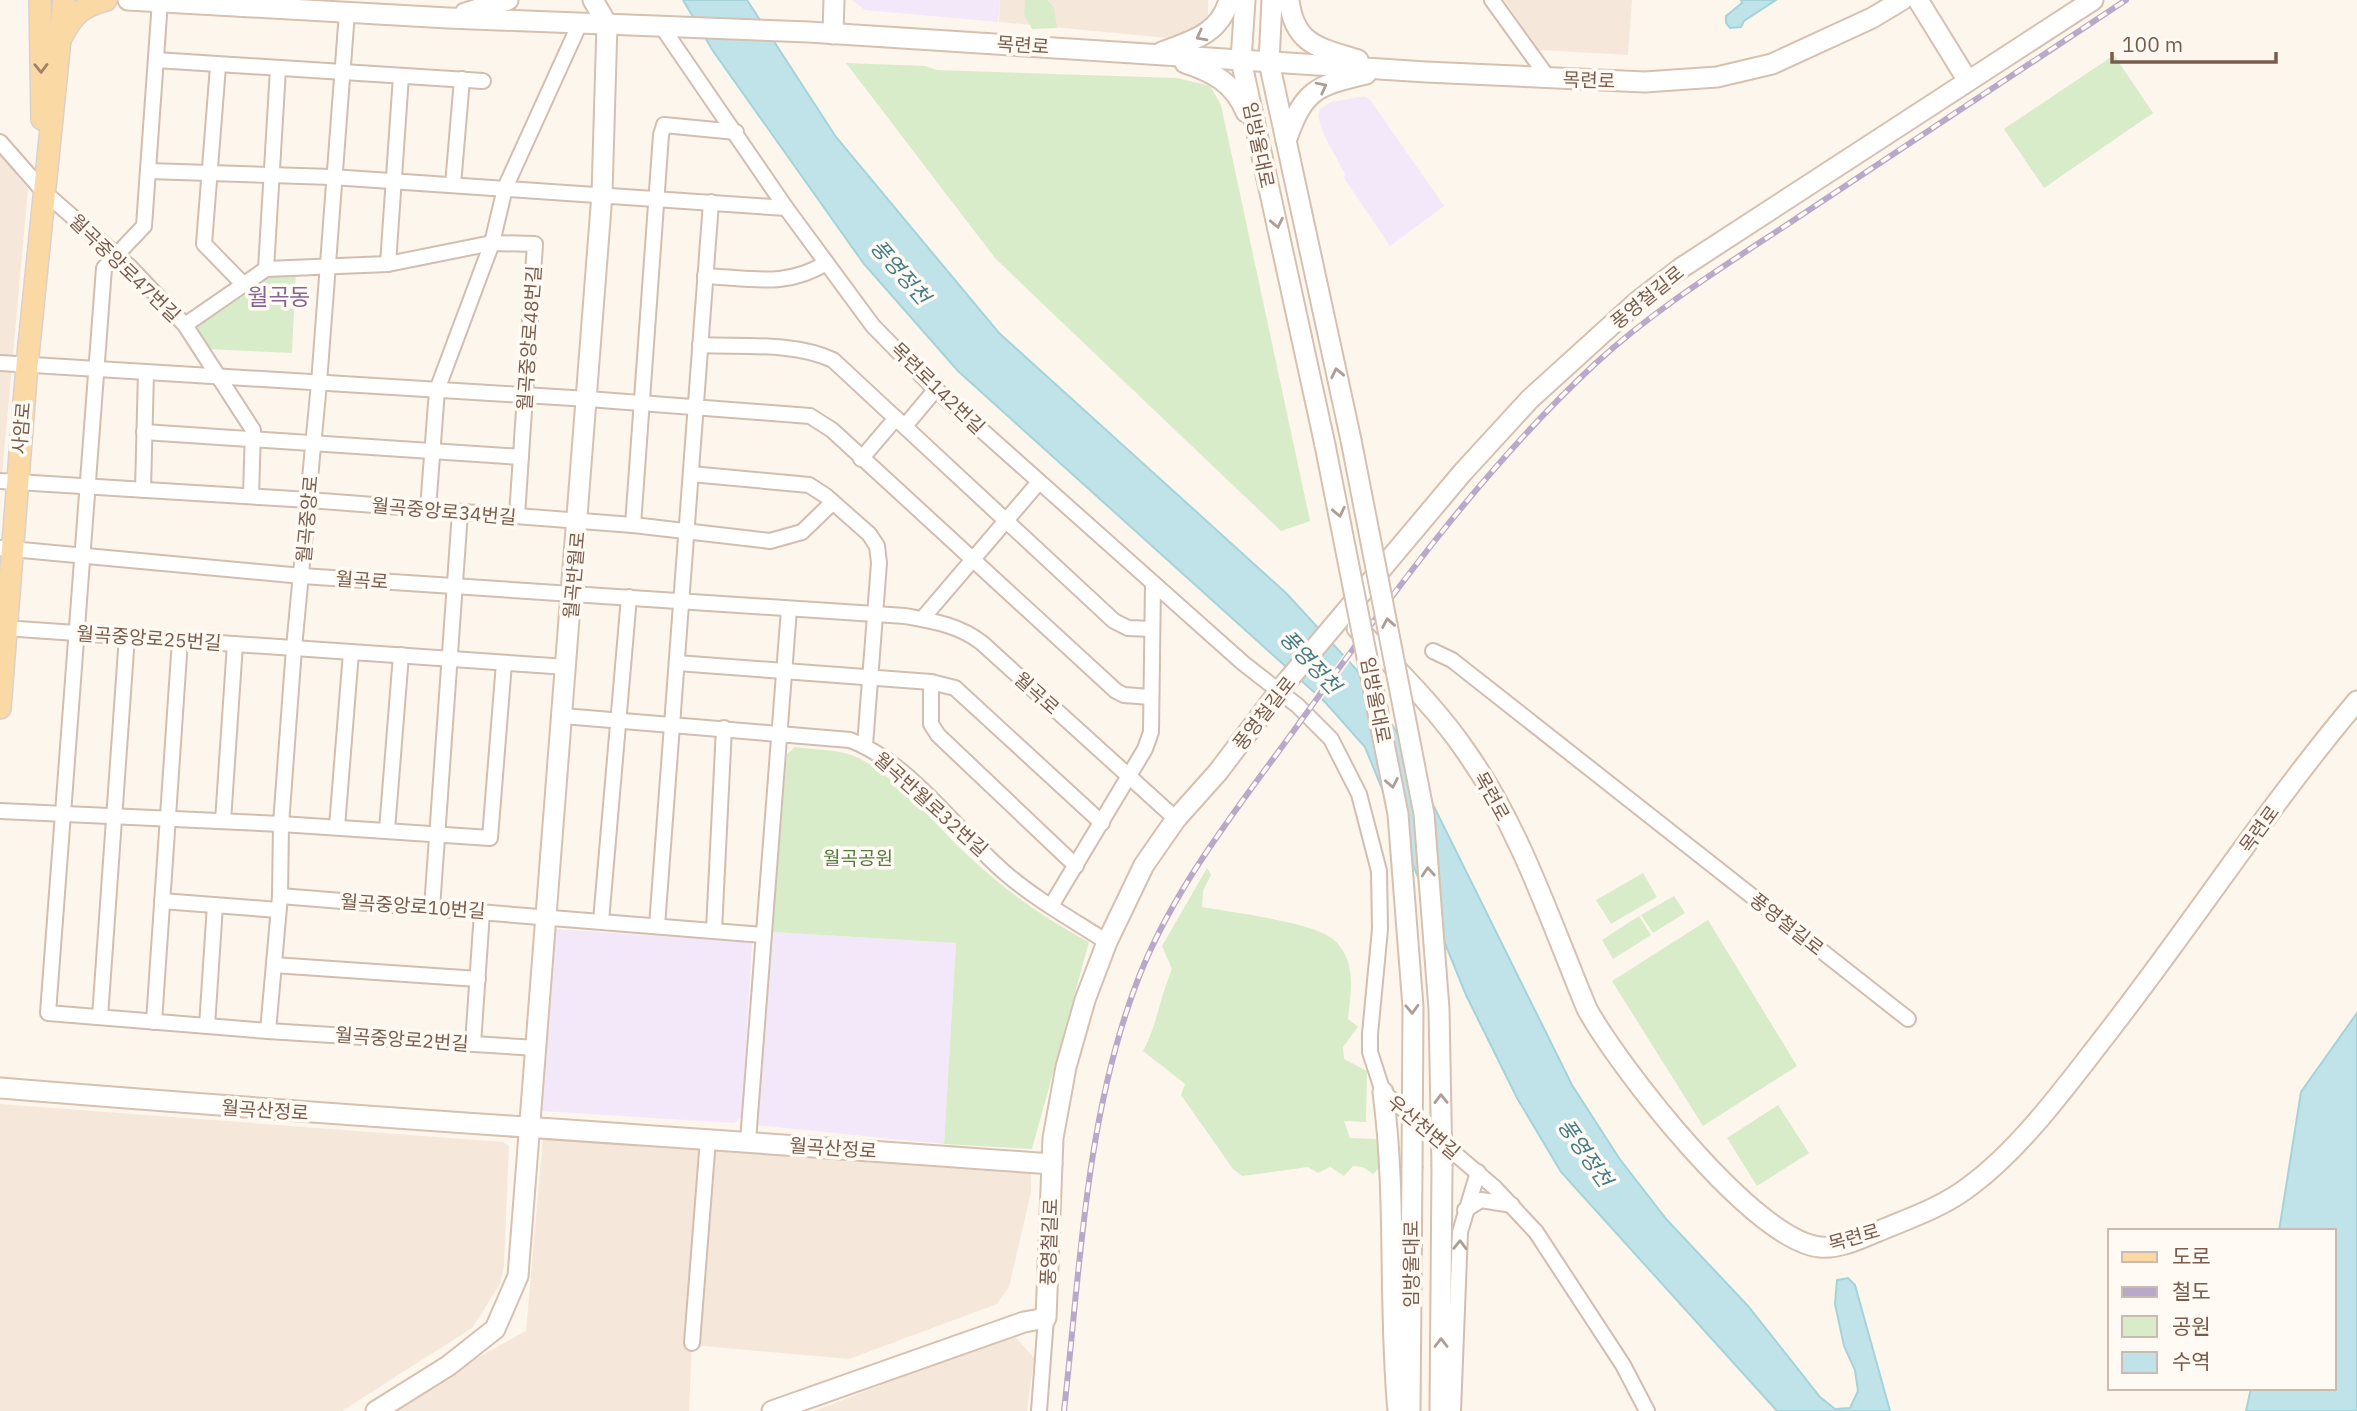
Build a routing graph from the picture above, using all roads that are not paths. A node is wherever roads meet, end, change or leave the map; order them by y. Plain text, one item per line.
1 (40, 0) edge
2 (64, 0) edge
3 (106, 0) edge
4 (128, 0) edge
5 (508, 0) edge
6 (593, 0) edge
7 (834, 0) edge
8 (1228, 0) edge
9 (1245, 0) edge
10 (1272, 0) edge
11 (1289, 0) edge
12 (1492, 0) edge
13 (1902, 0) edge
14 (1918, 0) edge
15 (2093, 0) edge
16 (160, 1) edge
17 (1873, 9) edge
18 (346, 12) junction
19 (448, 18) junction
20 (580, 23) junction
21 (607, 24) junction
22 (668, 27) junction
23 (833, 34) junction
24 (61, 38) junction
25 (1157, 54) junction
26 (156, 60) junction
27 (1241, 60) junction
28 (1269, 62) junction
29 (218, 66) junction
30 (278, 69) junction
31 (1388, 69) junction
32 (341, 73) junction
33 (401, 76) junction
34 (461, 79) junction
35 (1549, 79) junction
36 (483, 80) dead end
37 (1968, 81) junction
38 (736, 132) junction
39 (1258, 140) junction
40 (0, 142) edge
41 (1286, 142) junction
42 (148, 171) junction
43 (211, 173) junction
44 (270, 175) junction
45 (332, 177) junction
46 (394, 181) junction
47 (453, 185) junction
48 (505, 188) junction
49 (43, 191) junction
50 (602, 194) junction
51 (658, 198) junction
52 (711, 202) junction
53 (786, 208) junction
54 (492, 243) junction
55 (116, 256) junction
56 (826, 263) junction
57 (388, 264) junction
58 (326, 265) junction
59 (266, 269) junction
60 (705, 276) junction
61 (244, 285) junction
62 (186, 325) junction
63 (700, 345) junction
64 (0, 363) edge
65 (27, 365) junction
66 (96, 369) junction
67 (146, 372) junction
68 (217, 377) junction
69 (319, 383) junction
70 (936, 389) junction
71 (437, 390) junction
72 (526, 396) junction
73 (588, 399) junction
74 (643, 404) junction
75 (695, 409) junction
76 (904, 425) junction
77 (144, 432) junction
78 (254, 440) junction
79 (314, 444) junction
80 (433, 451) junction
81 (521, 457) junction
82 (861, 459) junction
83 (691, 474) junction
84 (8, 481) edge
85 (1039, 482) junction
86 (87, 486) junction
87 (143, 489) junction
88 (251, 496) junction
89 (309, 500) junction
90 (833, 502) junction
91 (428, 509) junction
92 (460, 512) junction
93 (517, 516) junction
94 (579, 521) junction
95 (1006, 521) junction
96 (633, 525) junction
97 (687, 531) junction
98 (6, 549) edge
99 (82, 555) junction
100 (972, 561) junction
101 (302, 576) junction
102 (1153, 583) junction
103 (455, 587) junction
104 (573, 594) junction
105 (629, 597) junction
106 (682, 601) junction
107 (789, 609) junction
108 (876, 615) junction
109 (1350, 617) junction
110 (922, 619) junction
111 (4, 628) junction
112 (1152, 629) junction
113 (77, 633) junction
114 (127, 636) junction
115 (180, 640) junction
116 (234, 644) junction
117 (293, 648) junction
118 (1433, 651) dead end
119 (351, 652) junction
120 (401, 655) junction
121 (450, 659) junction
122 (504, 663) junction
123 (677, 663) junction
124 (567, 667) junction
125 (784, 672) junction
126 (870, 679) junction
127 (931, 682) junction
128 (1281, 688) junction
129 (1151, 697) junction
130 (2357, 701) edge
131 (0, 708) edge
132 (563, 716) junction
133 (620, 719) junction
134 (673, 724) junction
135 (724, 728) junction
136 (780, 733) junction
137 (865, 746) junction
138 (1129, 777) junction
139 (0, 811) edge
140 (63, 814) junction
141 (115, 816) junction
142 (168, 819) junction
143 (1176, 819) junction
144 (223, 821) junction
145 (1102, 823) junction
146 (281, 824) junction
147 (337, 827) junction
148 (387, 830) junction
149 (437, 834) junction
150 (1076, 866) junction
151 (162, 901) junction
152 (279, 903) junction
153 (215, 905) junction
154 (1051, 906) junction
155 (432, 908) junction
156 (482, 912) junction
157 (546, 916) junction
158 (601, 921) junction
159 (657, 926) junction
160 (714, 930) junction
161 (764, 934) junction
162 (1107, 942) junction
163 (274, 965) junction
164 (478, 979) junction
165 (100, 1017) junction
166 (1908, 1019) dead end
167 (154, 1022) junction
168 (207, 1026) junction
169 (268, 1031) junction
170 (473, 1044) junction
171 (537, 1048) junction
172 (0, 1088) edge
173 (1383, 1092) junction
174 (531, 1126) junction
175 (708, 1139) junction
176 (748, 1142) junction
177 (1052, 1164) junction
178 (1478, 1172) junction
179 (1512, 1205) junction
180 (1465, 1210) junction
181 (1046, 1318) junction
182 (692, 1343) dead end
183 (376, 1411) edge
184 (772, 1411) edge
185 (1039, 1411) edge
186 (1398, 1411) edge
187 (1410, 1411) edge
188 (1440, 1411) edge
189 (1453, 1411) edge
190 (1647, 1411) edge

1 -> 49 main road, 사암로
2 - 24 main road, 사암로
3 - 24 main road
4 - 16 street, 목련로
5 - 19 street
6 - 21 street
7 - 23 street
8 -> 25 street
9 - 27 street, 임방울대로
10 - 28 street, 임방울대로
11 - 31 street
12 - 35 street
13 - 17 street, 목련로
14 - 37 street
15 - 37 street, 풍영철길로
16 - 18 street, 목련로
16 - 26 street
17 - 35 street, 목련로
18 - 19 street, 목련로
18 - 32 street, 월곡중앙로
19 - 20 street, 목련로
20 - 21 street, 목련로
20 - 48 street
21 - 22 street, 목련로
21 - 50 street, 월곡반월로
22 - 23 street, 목련로
22 - 38 street, 목련로142번길
23 - 25 street, 목련로
24 - 49 main road, 사암로
25 - 27 street, 목련로
25 - 39 street
26 - 29 street
26 - 42 street
27 - 28 street, 목련로
27 - 39 street, 임방울대로
28 - 31 street, 목련로
28 - 41 street, 임방울대로
29 - 30 street
29 - 43 street
30 - 32 street
30 - 44 street
31 - 35 street, 목련로
41 -> 31 street
32 - 33 street
32 - 45 street, 월곡중앙로
33 - 34 street
33 - 46 street
34 - 36 street
34 - 47 street
37 - 109 street, 풍영철길로
38 - 51 street
38 - 53 street, 목련로142번길
39 -> 187 street, 임방울대로, bridge
40 - 49 street, 월곡중앙로47번길
188 -> 41 street, 임방울대로, bridge
42 - 43 street
42 - 55 street
43 - 44 street
43 - 61 street
44 - 45 street
44 - 59 street
45 - 46 street
45 - 58 street, 월곡중앙로
46 - 47 street
46 - 57 street
47 - 48 street
48 - 50 street
48 - 54 street
49 - 55 street, 월곡중앙로47번길
49 - 65 main road, 사암로
50 - 51 street
50 - 73 street, 월곡반월로
51 - 52 street
51 - 74 street
52 - 53 street
52 - 60 street
53 - 56 street, 목련로142번길
54 - 57 street, 월곡중앙로48번길
54 - 71 street
54 - 72 street, 월곡중앙로48번길
55 - 62 street, 월곡중앙로47번길
55 - 66 street
56 - 60 street
56 - 70 street, 목련로142번길
57 - 58 street, 월곡중앙로48번길
58 - 59 street
58 - 69 street, 월곡중앙로
59 - 61 street, 월곡중앙로47번길
60 - 63 street
61 - 62 street, 월곡중앙로47번길
62 - 68 street
63 - 75 street
63 - 76 street
64 - 65 street
65 - 66 street
65 - 84 main road, 사암로
66 - 67 street
66 - 86 street
67 - 68 street
67 - 77 street
68 - 69 street
68 - 78 street
69 - 71 street
69 - 79 street, 월곡중앙로
70 - 76 street
70 - 85 street, 목련로142번길
71 - 72 street
71 - 80 street
72 - 73 street
72 - 81 street, 월곡중앙로48번길
73 - 74 street
73 - 94 street, 월곡반월로
74 - 75 street
74 - 96 street
75 - 82 street
75 - 83 street
76 - 82 street
76 - 95 street
77 - 78 street
77 - 87 street
78 - 79 street
78 - 88 street
79 - 80 street
79 - 89 street, 월곡중앙로
80 - 81 street
80 - 91 street
81 - 93 street, 월곡중앙로48번길
82 - 100 street
83 - 90 street
83 - 97 street
84 - 86 street, 월곡중앙로34번길
84 - 98 main road, 사암로
85 - 95 street
85 - 102 street, 목련로142번길
86 - 87 street, 월곡중앙로34번길
86 - 99 street
87 - 88 street, 월곡중앙로34번길
88 - 89 street, 월곡중앙로34번길
89 - 91 street, 월곡중앙로34번길
89 - 101 street, 월곡중앙로
90 - 97 street, 월곡중앙로34번길
90 - 108 street
91 - 92 street, 월곡중앙로34번길
92 - 93 street, 월곡중앙로34번길
92 - 103 street
93 - 94 street, 월곡중앙로34번길
94 - 96 street, 월곡중앙로34번길
94 - 104 street, 월곡반월로
95 - 100 street
95 - 112 street
96 - 97 street, 월곡중앙로34번길
97 - 106 street
98 - 99 street, 월곡로
98 - 111 main road, 사암로
99 - 101 street, 월곡로
99 - 113 street
100 - 110 street
100 - 129 street
101 - 103 street, 월곡로
101 - 117 street, 월곡중앙로
102 - 112 street
102 - 128 street, 목련로142번길
103 - 104 street, 월곡로
103 - 121 street
104 - 105 street, 월곡로
104 - 124 street, 월곡반월로
105 - 106 street, 월곡로
105 - 133 street
106 - 107 street, 월곡로
106 - 123 street
107 - 108 street, 월곡로
107 - 125 street
108 - 110 street, 월곡로
108 - 126 street
109 - 128 street, 풍영철길로
109 - 130 street, 목련로
110 - 138 street, 월곡로
111 - 113 street, 월곡중앙로25번길
111 - 131 main road, 사암로
112 - 129 street
113 - 114 street, 월곡중앙로25번길
113 - 140 street
114 - 115 street, 월곡중앙로25번길
114 - 141 street
115 - 116 street, 월곡중앙로25번길
115 - 142 street
116 - 117 street, 월곡중앙로25번길
116 - 144 street
117 - 119 street, 월곡중앙로25번길
117 - 146 street, 월곡중앙로
118 - 166 street, 풍영철길로
119 - 120 street, 월곡중앙로25번길
119 - 147 street
120 - 121 street, 월곡중앙로25번길
120 - 148 street
121 - 122 street, 월곡중앙로25번길
121 - 149 street
122 - 124 street, 월곡중앙로25번길
122 - 149 street
123 - 125 street
123 - 134 street
124 - 132 street, 월곡반월로
125 - 126 street
125 - 136 street
126 - 127 street
126 - 137 street
127 - 145 street
127 - 150 street
128 - 143 street, 풍영철길로
128 - 173 street, 우산천변길
129 - 138 street
132 - 133 street, 월곡반월로32번길
132 - 157 street, 월곡반월로
133 - 134 street, 월곡반월로32번길
133 - 158 street
134 - 135 street, 월곡반월로32번길
134 - 159 street
135 - 136 street, 월곡반월로32번길
135 - 160 street
136 - 137 street, 월곡반월로32번길
136 - 161 street
137 - 154 street, 월곡반월로32번길
138 - 143 street, 월곡로
138 - 145 street
139 - 140 street
140 - 141 street
140 - 165 street, 월곡중앙로2번길
141 - 142 street
141 - 165 street
142 - 144 street
142 - 151 street
143 - 162 street, 풍영철길로
144 - 146 street
145 - 150 street
146 - 147 street
146 - 152 street, 월곡중앙로
147 - 148 street
148 - 149 street
149 - 155 street
150 - 154 street
151 - 153 street, 월곡중앙로10번길
151 - 167 street
152 - 153 street, 월곡중앙로10번길
152 - 155 street, 월곡중앙로10번길
152 - 163 street, 월곡중앙로
153 - 168 street
154 - 162 street, 월곡반월로32번길
155 - 156 street, 월곡중앙로10번길
156 - 157 street, 월곡중앙로10번길
156 - 164 street
157 - 158 street, 월곡중앙로10번길
157 - 171 street, 월곡반월로
158 - 159 street, 월곡중앙로10번길
159 - 160 street, 월곡중앙로10번길
160 - 161 street, 월곡중앙로10번길
161 - 176 street
162 - 177 street, 풍영철길로
163 - 164 street
163 - 169 street, 월곡중앙로
164 - 170 street
165 - 167 street, 월곡중앙로2번길
167 - 168 street, 월곡중앙로2번길
168 - 169 street, 월곡중앙로2번길
169 - 170 street, 월곡중앙로2번길
170 - 171 street, 월곡중앙로2번길
171 - 174 street, 월곡반월로
172 - 174 street, 월곡산정로
173 - 178 street, 우산천변길
173 - 186 street
174 - 175 street, 월곡산정로
174 - 183 street
175 - 176 street, 월곡산정로
175 - 182 street
176 - 177 street, 월곡산정로
177 - 181 street, 풍영철길로
178 - 179 street, 우산천변길
178 - 180 street
179 - 180 street
179 - 190 street, 우산천변길
189 -> 180 street
181 - 184 street
181 - 185 street

